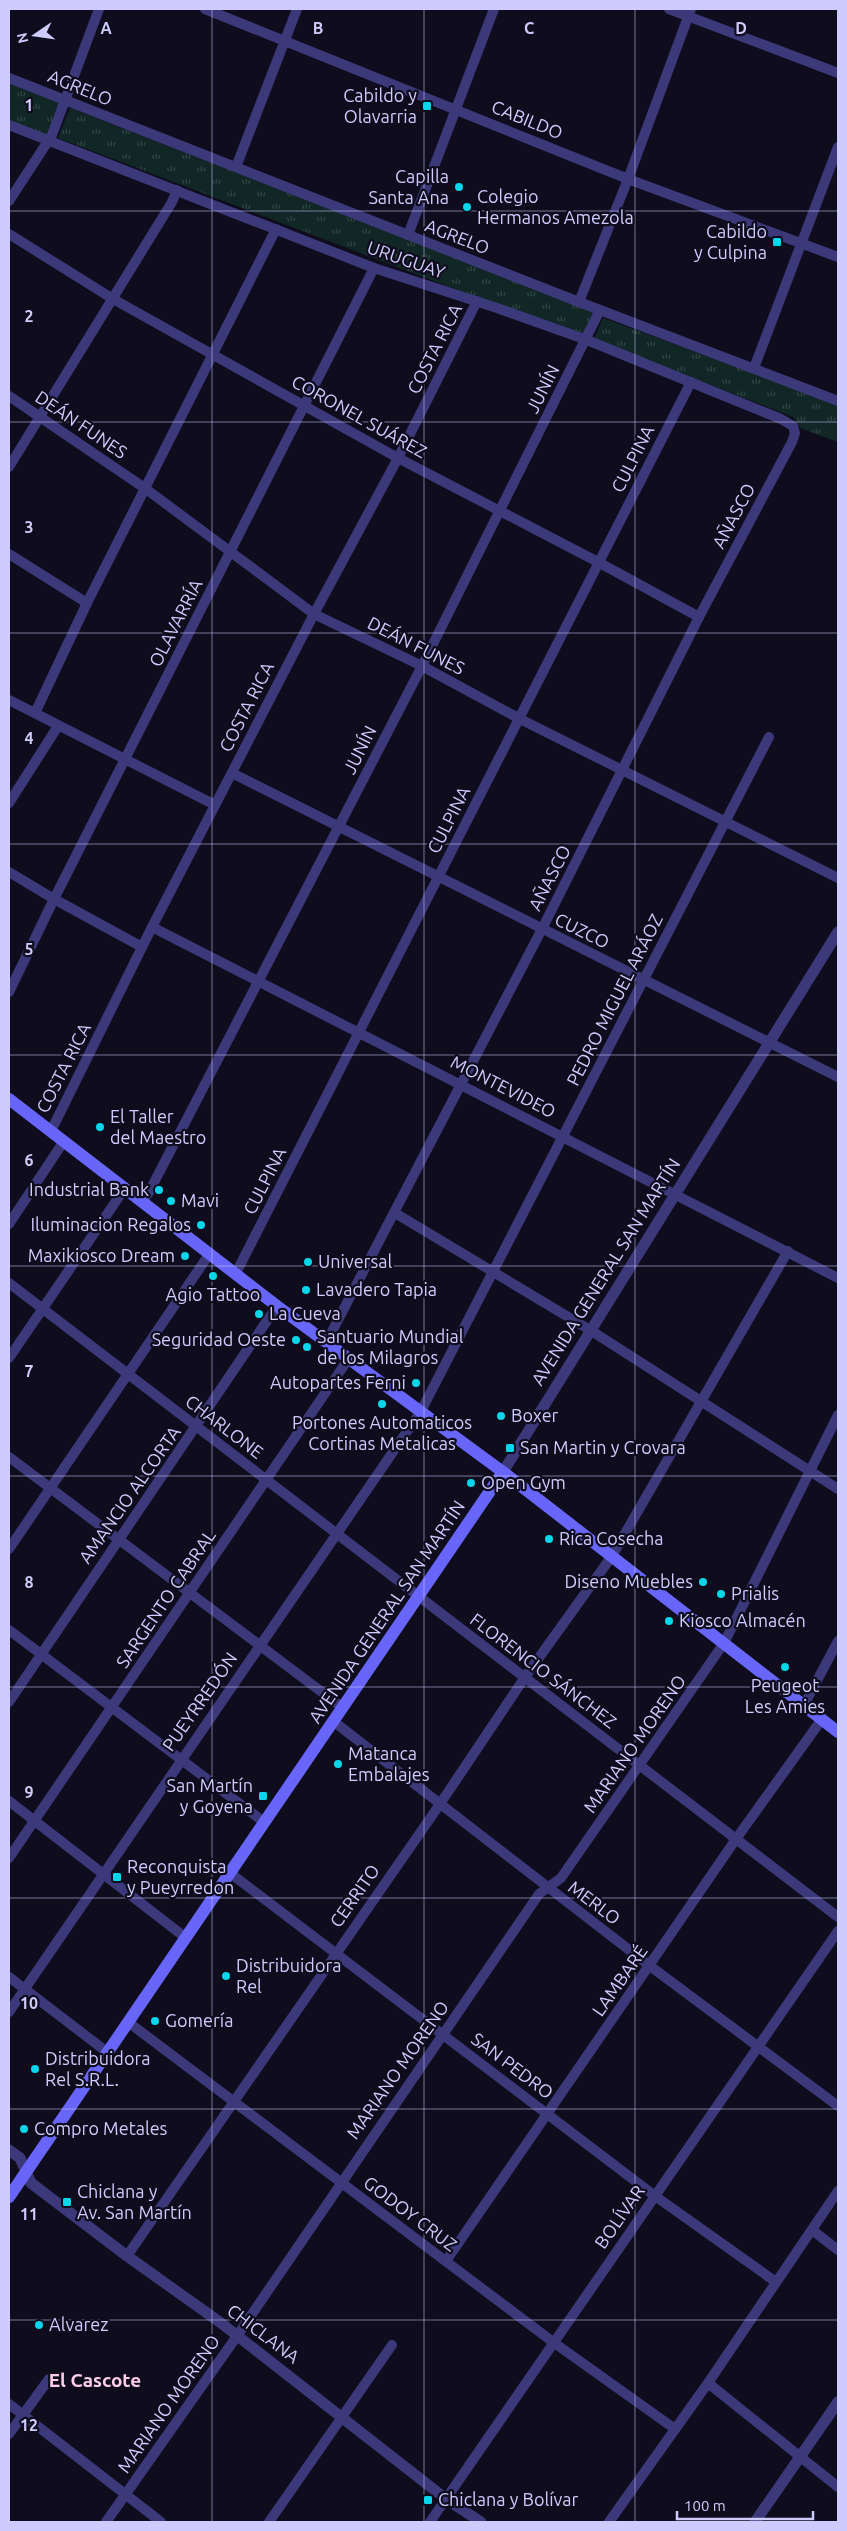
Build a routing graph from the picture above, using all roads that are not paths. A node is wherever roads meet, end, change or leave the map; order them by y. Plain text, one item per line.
1 (99, 9) edge
2 (204, 9) edge
3 (297, 9) edge
4 (494, 9) edge
5 (669, 9) edge
6 (690, 13) edge
7 (285, 40) junction
8 (838, 72) edge
9 (9, 78) edge
10 (66, 100) junction
11 (456, 108) junction
12 (9, 125) edge
13 (49, 140) junction
14 (838, 147) edge
15 (236, 167) junction
16 (628, 179) junction
17 (177, 190) junction
18 (9, 202) edge
19 (276, 229) junction
20 (9, 234) edge
21 (408, 235) junction
22 (801, 242) junction
23 (838, 257) edge
24 (374, 268) junction
25 (113, 299) junction
26 (477, 301) junction
27 (579, 302) junction
28 (600, 310) junction
29 (587, 340) junction
30 (214, 354) junction
31 (754, 368) junction
32 (691, 382) junction
33 (9, 396) edge
34 (838, 401) edge
35 (304, 405) junction
36 (39, 416) junction
37 (793, 426) joint
38 (398, 458) junction
39 (9, 467) edge
40 (146, 489) junction
41 (500, 511) junction
42 (230, 552) junction
43 (9, 554) edge
44 (598, 562) junction
45 (88, 603) junction
46 (314, 614) junction
47 (699, 617) junction
48 (422, 666) junction
49 (9, 700) edge
50 (35, 713) junction
51 (520, 719) junction
52 (58, 726) junction
53 (769, 737) dead end
54 (125, 759) junction
55 (623, 769) junction
56 (232, 773) junction
57 (9, 803) edge
58 (215, 805) junction
59 (726, 822) junction
60 (338, 826) junction
61 (9, 872) edge
62 (438, 878) junction
63 (838, 878) edge
64 (54, 899) junction
65 (152, 927) junction
66 (542, 929) junction
67 (838, 932) edge
68 (142, 947) junction
69 (644, 978) junction
70 (259, 981) junction
71 (9, 992) edge
72 (359, 1032) junction
73 (769, 1043) junction
74 (838, 1077) edge
75 (461, 1084) junction
76 (9, 1099) edge
77 (51, 1131) junction
78 (564, 1137) junction
79 (64, 1141) junction
80 (125, 1188) junction
81 (674, 1193) junction
82 (142, 1201) junction
83 (395, 1213) junction
84 (9, 1224) edge
85 (788, 1252) junction
86 (210, 1253) junction
87 (494, 1273) junction
88 (236, 1274) junction
89 (838, 1278) edge
90 (9, 1284) edge
91 (277, 1306) junction
92 (42, 1310) junction
93 (590, 1330) junction
94 (327, 1341) junction
95 (9, 1358) edge
96 (349, 1358) junction
97 (128, 1375) junction
98 (701, 1401) junction
99 (421, 1411) junction
100 (838, 1415) edge
101 (196, 1428) junction
102 (9, 1457) edge
103 (810, 1470) junction
104 (503, 1472) junction
105 (267, 1480) junction
106 (50, 1488) junction
107 (838, 1489) edge
108 (336, 1533) junction
109 (118, 1540) junction
110 (9, 1549) edge
111 (612, 1556) junction
112 (189, 1593) junction
113 (419, 1597) junction
114 (9, 1630) edge
115 (838, 1641) edge
116 (724, 1643) junction
117 (258, 1646) junction
118 (41, 1655) junction
119 (525, 1677) junction
120 (9, 1702) edge
121 (804, 1704) junction
122 (111, 1708) junction
123 (343, 1708) junction
124 (822, 1720) junction
125 (334, 1721) junction
126 (838, 1732) edge
127 (181, 1759) junction
128 (640, 1766) junction
129 (9, 1800) edge
130 (440, 1804) junction
131 (35, 1820) junction
132 (264, 1822) junction
133 (736, 1839) junction
134 (9, 1858) edge
135 (104, 1873) junction
136 (230, 1873) junction
137 (549, 1888) junction
138 (838, 1916) edge
139 (838, 1931) edge
140 (186, 1938) junction
141 (335, 1953) junction
142 (650, 1966) junction
143 (9, 1977) edge
144 (24, 1990) junction
145 (9, 2012) edge
146 (128, 2022) junction
147 (443, 2034) junction
148 (758, 2046) junction
149 (107, 2052) junction
150 (233, 2101) junction
151 (838, 2106) edge
152 (548, 2114) junction
153 (9, 2150) edge
154 (26, 2172) junction
155 (340, 2182) junction
156 (838, 2191) edge
157 (655, 2196) junction
158 (9, 2197) edge
159 (812, 2230) junction
160 (838, 2250) edge
161 (127, 2256) junction
162 (446, 2261) junction
163 (776, 2282) junction
164 (237, 2336) junction
165 (553, 2342) junction
166 (392, 2345) dead end
167 (49, 2379) dead end
168 (708, 2383) junction
169 (838, 2402) edge
170 (9, 2404) edge
171 (22, 2415) junction
172 (343, 2417) junction
173 (675, 2429) junction
174 (9, 2434) edge
175 (800, 2458) junction
176 (838, 2487) edge
177 (125, 2495) junction
178 (446, 2500) junction
179 (106, 2522) edge
180 (161, 2522) edge
181 (269, 2522) edge
182 (430, 2522) edge
183 (481, 2522) edge
184 (608, 2522) edge
185 (755, 2522) edge

1 - 10 street
2 - 7 street, CABILDO
3 - 7 street
4 - 11 street
5 - 6 street
6 - 8 street
6 - 16 street
7 - 11 street, CABILDO
7 - 15 street
9 - 10 street, AGRELO
10 - 13 street
10 - 15 street, AGRELO
11 - 16 street, CABILDO
11 - 21 street
12 - 13 street, URUGUAY
13 - 17 street, URUGUAY
13 - 18 street
14 - 22 street
15 - 21 street, AGRELO
16 - 22 street, CABILDO
16 - 27 street
17 - 19 street, URUGUAY
17 - 25 street
19 - 24 street, URUGUAY
19 - 30 street
20 - 25 street, CORONEL SUÁREZ
21 - 27 street, AGRELO
22 - 23 street, CABILDO
22 - 31 street
24 - 26 street, URUGUAY
24 - 35 street, OLAVARRÍA
25 - 30 street, CORONEL SUÁREZ
25 - 36 street
26 - 29 street, URUGUAY
26 - 38 street, COSTA RICA
27 - 28 street, AGRELO
28 - 29 street, JUNÍN
28 - 31 street, AGRELO
29 - 32 street, URUGUAY
29 - 41 street, JUNÍN
30 - 35 street, CORONEL SUÁREZ
30 - 40 street
31 - 34 street, AGRELO
32 - 37 street, URUGUAY
32 - 44 street, CULPINA
33 - 36 street, DEÁN FUNES
35 - 38 street, CORONEL SUÁREZ
35 - 42 street, OLAVARRÍA
36 - 39 street
36 - 40 street, DEÁN FUNES
37 - 47 street, AÑASCO
38 - 41 street, CORONEL SUÁREZ
38 - 46 street, COSTA RICA
40 - 42 street, DEÁN FUNES
40 - 45 street
41 - 44 street, CORONEL SUÁREZ
41 - 48 street, JUNÍN
42 - 46 street, DEÁN FUNES
42 - 54 street, OLAVARRÍA
43 - 45 street
44 - 47 street, CORONEL SUÁREZ
44 - 51 street, CULPINA
45 - 50 street
46 - 48 street, DEÁN FUNES
46 - 56 street, COSTA RICA
47 - 55 street, AÑASCO
48 - 51 street, DEÁN FUNES
48 - 60 street, JUNÍN
49 - 50 street
50 - 52 street
51 - 55 street, DEÁN FUNES
51 - 62 street, CULPINA
52 - 54 street
52 - 57 street
53 - 59 street, PEDRO MIGUEL ARÁOZ
54 - 58 street
54 - 64 street, OLAVARRÍA
55 - 59 street, DEÁN FUNES
55 - 66 street, AÑASCO
56 - 58 street, COSTA RICA
56 - 60 street, CUZCO
58 - 65 street, COSTA RICA
59 - 63 street, DEÁN FUNES
59 - 69 street, PEDRO MIGUEL ARÁOZ
60 - 62 street, CUZCO
60 - 70 street, JUNÍN
61 - 64 street
62 - 66 street, CUZCO
62 - 72 street, CULPINA
64 - 68 street
64 - 71 street, OLAVARRÍA
65 - 68 street, COSTA RICA
65 - 70 street, MONTEVIDEO
66 - 69 street, CUZCO
66 - 75 street, AÑASCO
67 - 73 street, AVENIDA GENERAL SAN MARTÍN
68 - 77 street, COSTA RICA
69 - 73 street, CUZCO
69 - 78 street, PEDRO MIGUEL ARÁOZ
70 - 72 street, MONTEVIDEO
70 - 82 street, JUNÍN
72 - 75 street, MONTEVIDEO
72 - 88 street, CULPINA
73 - 74 street, CUZCO
73 - 81 street, AVENIDA GENERAL SAN MARTÍN
75 - 78 street, MONTEVIDEO
75 - 83 street, AÑASCO
76 - 77 main road
77 - 79 main road
78 - 81 street, MONTEVIDEO
78 - 87 street, PEDRO MIGUEL ARÁOZ
79 - 80 main road
79 - 84 street
80 - 82 main road
80 - 92 street
81 - 85 street, MONTEVIDEO
81 - 93 street, AVENIDA GENERAL SAN MARTÍN
82 - 86 main road
83 - 87 street
83 - 94 street, AÑASCO
85 - 89 street, MONTEVIDEO
85 - 98 street, CERRITO
86 - 88 main road
86 - 97 street
87 - 93 street
87 - 99 street, PEDRO MIGUEL ARÁOZ
88 - 91 main road
90 - 92 street, CHARLONE
91 - 94 main road
91 - 101 street, AMANCIO ALCORTA
92 - 95 street
92 - 97 street, CHARLONE
93 - 98 street
93 - 104 street, AVENIDA GENERAL SAN MARTÍN
94 - 96 main road
96 - 99 main road
96 - 105 street, SARGENTO CABRAL
97 - 101 street, CHARLONE
97 - 106 street
98 - 103 street
98 - 111 street, CERRITO
99 - 104 main road
99 - 108 street, PUEYRREDÓN
100 - 103 street, MARIANO MORENO
101 - 105 street, CHARLONE
101 - 109 street, AMANCIO ALCORTA
102 - 106 street
103 - 107 street
103 - 116 street, MARIANO MORENO
104 - 111 main road
104 - 113 main road, AVENIDA GENERAL SAN MARTÍN
105 - 108 street, CHARLONE
105 - 112 street, SARGENTO CABRAL
106 - 109 street
106 - 110 street
108 - 113 street, CHARLONE
108 - 117 street, PUEYRREDÓN
109 - 112 street
109 - 118 street, AMANCIO ALCORTA
111 - 116 main road
111 - 119 street, CERRITO
112 - 117 street
112 - 122 street, SARGENTO CABRAL
113 - 119 street, FLORENCIO SÁNCHEZ
113 - 123 main road, AVENIDA GENERAL SAN MARTÍN
114 - 118 street
115 - 121 street
116 - 121 main road
116 - 128 street, MARIANO MORENO
117 - 123 street
117 - 127 street, PUEYRREDÓN
118 - 120 street, AMANCIO ALCORTA
118 - 122 street
119 - 128 street, FLORENCIO SÁNCHEZ
119 - 130 street, CERRITO
121 - 124 main road
122 - 127 street
122 - 131 street, SARGENTO CABRAL
123 - 125 main road, AVENIDA GENERAL SAN MARTÍN
124 - 126 main road
124 - 133 street, LAMBARÉ
125 - 130 street, MERLO
125 - 132 main road, AVENIDA GENERAL SAN MARTÍN
127 - 132 street
127 - 135 street, PUEYRREDÓN
128 - 133 street, FLORENCIO SÁNCHEZ
128 - 137 street, MARIANO MORENO
129 - 131 street
130 - 137 street, MERLO
130 - 141 street, CERRITO
131 - 134 street, SARGENTO CABRAL
131 - 135 street
132 - 136 main road, AVENIDA GENERAL SAN MARTÍN
133 - 138 street, FLORENCIO SÁNCHEZ
133 - 142 street, LAMBARÉ
135 - 140 street
135 - 144 street, PUEYRREDÓN
136 - 140 main road, AVENIDA GENERAL SAN MARTÍN
136 - 141 street, SAN PEDRO
137 - 142 street, MERLO
137 - 147 street, MARIANO MORENO
139 - 148 street, BOLÍVAR
140 - 146 main road, AVENIDA GENERAL SAN MARTÍN
141 - 147 street, SAN PEDRO
141 - 150 street, CERRITO
142 - 148 street, MERLO
142 - 152 street, LAMBARÉ
143 - 144 street
144 - 145 street, PUEYRREDÓN
144 - 149 street
146 - 149 main road, AVENIDA GENERAL SAN MARTÍN
146 - 150 street, GODOY CRUZ
147 - 152 street, SAN PEDRO
147 - 155 street, MARIANO MORENO
148 - 151 street, MERLO
148 - 157 street, BOLÍVAR
149 - 154 main road, AVENIDA GENERAL SAN MARTÍN
150 - 155 street, GODOY CRUZ
150 - 161 street, CERRITO
152 - 157 street, SAN PEDRO
152 - 162 street, LAMBARÉ
153 - 154 street, CHICLANA
154 - 158 main road, AVENIDA GENERAL SAN MARTÍN
154 - 161 street, CHICLANA
155 - 162 street, GODOY CRUZ
155 - 164 street, MARIANO MORENO
156 - 159 street
157 - 163 street, SAN PEDRO
157 - 165 street, BOLÍVAR
159 - 160 street
159 - 163 street
161 - 164 street, CHICLANA
162 - 165 street, GODOY CRUZ
163 - 168 street
164 - 172 street, CHICLANA
164 - 177 street, MARIANO MORENO
165 - 173 street, GODOY CRUZ
165 - 178 street, BOLÍVAR
166 - 172 street
167 - 171 street
168 - 173 street
168 - 175 street
169 - 175 street
170 - 171 street
171 - 174 street
171 - 177 street
172 - 178 street, CHICLANA
172 - 181 street
173 - 184 street
175 - 176 street
175 - 185 street
177 - 179 street, MARIANO MORENO
177 - 180 street
178 - 182 street, BOLÍVAR
178 - 183 street, CHICLANA

